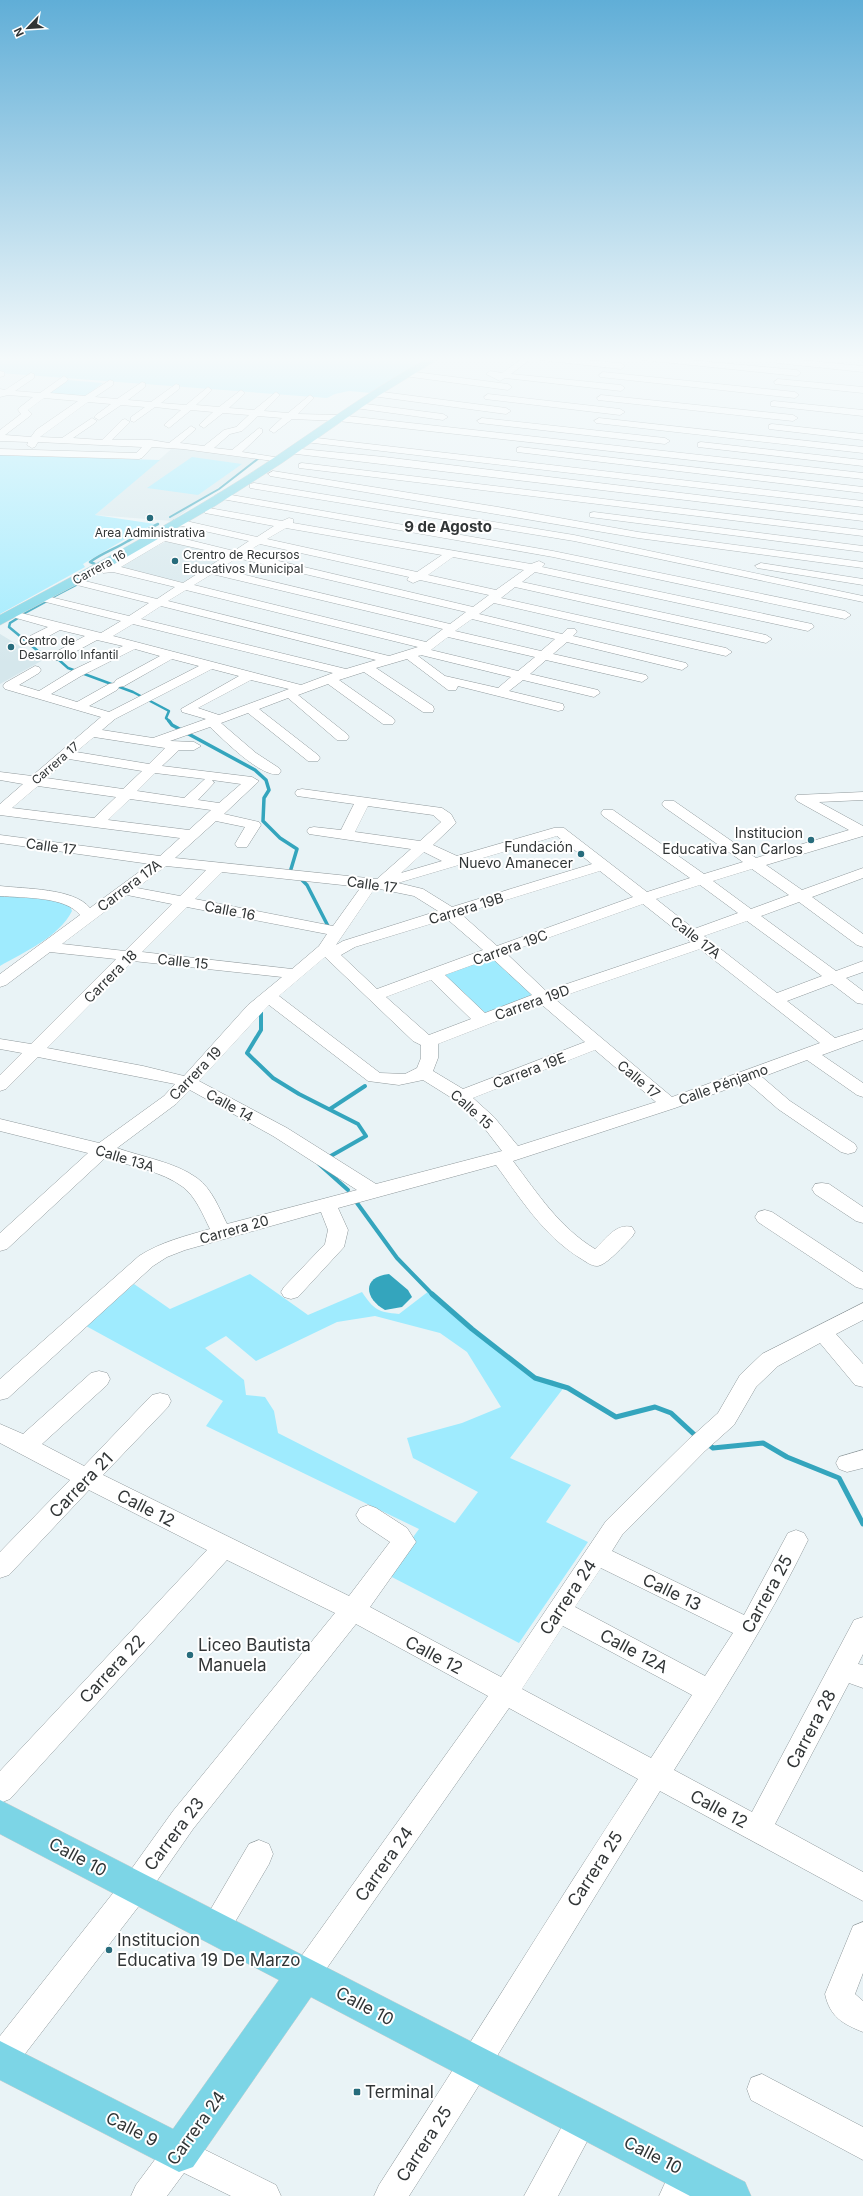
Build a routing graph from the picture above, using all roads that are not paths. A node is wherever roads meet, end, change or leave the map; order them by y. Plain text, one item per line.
1 (278, 460) edge
2 (293, 460) edge
3 (384, 460) edge
4 (388, 460) edge
5 (479, 460) edge
6 (501, 460) edge
7 (586, 460) edge
8 (610, 460) edge
9 (690, 460) edge
10 (722, 460) edge
11 (782, 460) edge
12 (841, 460) edge
13 (863, 463) edge
14 (294, 465) dead end
15 (777, 467) junction
16 (681, 469) junction
17 (468, 470) junction
18 (576, 470) junction
19 (273, 474) junction
20 (364, 474) junction
21 (862, 476) edge
22 (768, 479) junction
23 (672, 481) junction
24 (565, 482) junction
25 (453, 484) junction
26 (346, 485) junction
27 (254, 486) junction
28 (436, 489) dead end
29 (860, 490) edge
30 (760, 492) junction
31 (660, 493) junction
32 (220, 496) junction
33 (555, 496) junction
34 (234, 498) junction
35 (326, 498) junction
36 (424, 498) junction
37 (509, 500) dead end
38 (858, 503) edge
39 (750, 505) junction
40 (648, 507) junction
41 (306, 510) junction
42 (498, 510) junction
43 (209, 511) junction
44 (406, 511) junction
45 (586, 514) dead end
46 (848, 516) junction
47 (614, 518) junction
48 (739, 518) junction
49 (863, 518) edge
50 (187, 520) junction
51 (482, 523) junction
52 (285, 524) junction
53 (388, 525) junction
54 (590, 526) junction
55 (603, 528) junction
56 (841, 530) junction
57 (728, 532) junction
58 (863, 533) edge
59 (158, 536) junction
60 (370, 538) junction
61 (465, 538) junction
62 (574, 538) junction
63 (260, 540) junction
64 (833, 545) junction
65 (712, 546) junction
66 (350, 547) dead end
67 (863, 549) edge
68 (449, 553) junction
69 (238, 554) junction
70 (553, 554) junction
71 (703, 555) junction
72 (336, 556) junction
73 (659, 556) junction
74 (824, 560) junction
75 (692, 563) junction
76 (863, 565) edge
77 (107, 567) junction
78 (533, 568) junction
79 (211, 570) junction
80 (642, 571) junction
81 (313, 572) junction
82 (815, 575) junction
83 (420, 576) junction
84 (752, 576) junction
85 (863, 582) edge
86 (78, 583) junction
87 (513, 583) junction
88 (187, 585) junction
89 (624, 587) junction
90 (289, 588) junction
91 (393, 591) junction
92 (735, 592) junction
93 (495, 597) junction
94 (863, 599) edge
95 (49, 600) junction
96 (158, 603) junction
97 (604, 603) junction
98 (263, 605) junction
99 (718, 607) junction
100 (371, 609) junction
101 (473, 613) junction
102 (12, 614) junction
103 (845, 615) dead end
104 (27, 618) junction
105 (131, 620) junction
106 (0, 621) edge
107 (584, 621) junction
108 (236, 622) junction
109 (347, 625) junction
110 (700, 625) junction
111 (58, 626) junction
112 (808, 627) dead end
113 (449, 630) junction
114 (99, 637) junction
115 (565, 638) junction
116 (34, 639) dead end
117 (210, 639) junction
118 (766, 639) dead end
119 (681, 642) junction
120 (324, 644) junction
121 (133, 646) junction
122 (420, 651) junction
123 (726, 652) dead end
124 (543, 656) junction
125 (56, 657) dead end
126 (176, 657) junction
127 (390, 660) junction
128 (662, 661) junction
129 (209, 666) junction
130 (682, 666) dead end
131 (366, 667) junction
132 (36, 670) dead end
133 (346, 673) junction
134 (521, 675) junction
135 (249, 676) junction
136 (642, 678) dead end
137 (330, 679) junction
138 (443, 679) junction
139 (296, 691) junction
140 (219, 692) junction
141 (500, 693) junction
142 (594, 693) dead end
143 (40, 695) junction
144 (465, 697) dead end
145 (255, 706) junction
146 (78, 707) junction
147 (558, 708) dead end
148 (428, 709) dead end
149 (110, 716) junction
150 (216, 721) junction
151 (388, 721) dead end
152 (90, 732) junction
153 (342, 737) dead end
154 (175, 740) junction
155 (194, 746) dead end
156 (65, 754) junction
157 (313, 758) dead end
158 (153, 769) junction
159 (274, 771) dead end
160 (0, 776) edge
161 (33, 782) junction
162 (207, 783) dead end
163 (302, 793) dead end
164 (127, 795) junction
165 (863, 796) edge
166 (363, 801) junction
167 (187, 803) junction
168 (669, 804) dead end
169 (3, 807) edge
170 (218, 812) junction
171 (608, 813) dead end
172 (97, 823) junction
173 (860, 828) edge
174 (314, 831) dead end
175 (193, 834) junction
176 (346, 836) junction
177 (0, 839) edge
178 (242, 844) dead end
179 (423, 846) junction
180 (163, 860) junction
181 (455, 861) junction
182 (752, 863) junction
183 (603, 865) junction
184 (218, 867) junction
185 (863, 873) edge
186 (701, 879) junction
187 (375, 884) junction
188 (124, 890) junction
189 (0, 891) edge
190 (801, 896) junction
191 (646, 899) junction
192 (185, 901) junction
193 (450, 913) junction
194 (749, 914) junction
195 (89, 916) junction
196 (336, 931) junction
197 (698, 939) junction
198 (863, 942) edge
199 (46, 947) junction
200 (328, 952) junction
201 (496, 953) junction
202 (131, 955) junction
203 (863, 966) edge
204 (297, 974) junction
205 (434, 974) junction
206 (833, 977) junction
207 (0, 982) edge
208 (375, 995) junction
209 (270, 997) junction
210 (542, 997) junction
211 (775, 1000) junction
212 (863, 1000) edge
213 (482, 1020) junction
214 (862, 1035) edge
215 (430, 1042) junction
216 (597, 1043) junction
217 (0, 1044) edge
218 (833, 1045) junction
219 (35, 1051) junction
220 (809, 1054) junction
221 (423, 1072) junction
222 (750, 1075) junction
223 (188, 1082) junction
224 (0, 1085) edge
225 (863, 1090) edge
226 (461, 1096) junction
227 (669, 1104) junction
228 (0, 1125) edge
229 (848, 1148) dead end
230 (102, 1150) junction
231 (507, 1156) junction
232 (822, 1189) dead end
233 (373, 1191) junction
234 (327, 1204) junction
235 (863, 1216) edge
236 (765, 1217) dead end
237 (222, 1232) junction
238 (625, 1232) dead end
239 (0, 1244) edge
240 (863, 1282) edge
241 (291, 1292) dead end
242 (863, 1311) edge
243 (823, 1333) junction
244 (99, 1379) dead end
245 (863, 1379) edge
246 (0, 1392) edge
247 (160, 1402) dead end
248 (0, 1433) edge
249 (26, 1445) junction
250 (88, 1479) junction
251 (368, 1515) dead end
252 (796, 1540) dead end
253 (224, 1547) junction
254 (596, 1554) junction
255 (0, 1568) edge
256 (353, 1610) junction
257 (559, 1610) junction
258 (863, 1628) edge
259 (748, 1629) junction
260 (853, 1673) edge
261 (709, 1691) junction
262 (504, 1693) junction
263 (656, 1774) junction
264 (0, 1790) edge
265 (0, 1816) edge
266 (757, 1830) junction
267 (259, 1854) dead end
268 (863, 1887) edge
269 (135, 1888) junction
270 (215, 1929) junction
271 (863, 1936) edge
272 (305, 1975) junction
273 (863, 2017) edge
274 (0, 2061) edge
275 (476, 2064) junction
276 (762, 2089) dead end
277 (583, 2119) junction
278 (863, 2144) edge
279 (179, 2153) junction
280 (681, 2184) edge
281 (147, 2196) edge
282 (265, 2196) edge
283 (390, 2196) edge
284 (540, 2196) edge
285 (731, 2196) edge

1 - 32 main road, Carrera 16
2 - 19 street
3 - 20 street
4 - 17 street
5 - 17 street
6 - 18 street
7 - 18 street
8 - 16 street
9 - 16 street
10 - 15 street
11 - 15 street
12 - 13 street
14 - 20 street
15 - 21 street
15 - 22 street
16 - 22 street
16 - 23 street
17 - 24 street
17 - 25 street
18 - 23 street
18 - 24 street
19 - 26 street
19 - 27 street
20 - 25 street
20 - 26 street
21 - 29 street
22 - 29 street
22 - 30 street
23 - 30 street
23 - 31 street
24 - 31 street
24 - 33 street
25 - 33 street
26 - 35 street
26 - 36 street
27 - 34 street
27 - 35 street
28 - 36 street
29 - 38 street
30 - 38 street
30 - 39 street
31 - 39 street
31 - 40 street
32 - 34 street
32 - 50 main road, Carrera 16
33 - 40 street
34 - 41 street
34 - 43 street
35 - 41 street
35 - 44 street
36 - 42 street
36 - 44 street
37 - 42 street
38 - 46 street
39 - 46 street
39 - 48 street
40 - 48 street
41 - 52 street
41 - 53 street
42 - 51 street
42 - 54 street
43 - 50 street
43 - 52 street
44 - 51 street
44 - 53 street
45 - 47 street
46 - 49 street
46 - 56 street
47 - 55 street
47 - 57 street
48 - 56 street
48 - 57 street
50 - 59 main road, Carrera 16
50 - 63 street
51 - 61 street
51 - 62 street
52 - 60 street
52 - 63 street
53 - 60 street
53 - 61 street
54 - 55 street
54 - 62 street
55 - 65 street
56 - 58 street
56 - 64 street
57 - 64 street
57 - 65 street
59 - 69 street
59 - 77 main road, Carrera 16
60 - 68 street
61 - 68 street
61 - 70 street
62 - 70 street
62 - 73 street
63 - 69 street
63 - 72 street
64 - 67 street
64 - 74 street
65 - 71 street
65 - 74 street
66 - 72 street
68 - 78 street
68 - 83 street
69 - 79 street
69 - 81 street
70 - 78 street
70 - 80 street
71 - 75 street
71 - 82 street
72 - 81 street
72 - 83 street
73 - 75 street
73 - 80 street
74 - 76 street
74 - 82 street
75 - 84 street
77 - 86 main road, Carrera 16
77 - 88 street
78 - 87 street
78 - 89 street
79 - 88 street
79 - 90 street
80 - 89 street
80 - 92 street
81 - 90 street
81 - 91 street
82 - 85 street
83 - 91 street
83 - 93 street
84 - 92 street
84 - 94 street
86 - 95 main road, Carrera 16
86 - 96 street
87 - 93 street
87 - 97 street
88 - 96 street
88 - 98 street
89 - 97 street
89 - 99 street
90 - 98 street
90 - 100 street
91 - 100 street
91 - 101 street
92 - 99 street
92 - 103 street
93 - 101 street
93 - 107 street
95 - 102 main road, Carrera 16
95 - 104 street
95 - 105 street
96 - 105 street
96 - 108 street
97 - 107 street
97 - 110 street
98 - 108 street
98 - 109 street
99 - 110 street
99 - 112 street
100 - 109 street
100 - 113 street
101 - 113 street
101 - 115 street
102 - 104 street
102 - 106 main road, Carrera 16
104 - 111 street
105 - 114 street
105 - 117 street
107 - 115 street
107 - 119 street
108 - 117 street
108 - 120 street
109 - 120 street
109 - 122 street
110 - 118 street
110 - 119 street
111 - 114 street
111 - 116 street
113 - 122 street
113 - 124 street
114 - 121 street
114 - 125 street
115 - 124 street
115 - 128 street
117 - 126 street
117 - 133 street
119 - 123 street
119 - 128 street
120 - 127 street
121 - 126 street
121 - 143 street
122 - 127 street
122 - 134 street
122 - 138 street
124 - 134 street
124 - 136 street
126 - 129 street
126 - 146 street
127 - 131 street
128 - 130 street
129 - 135 street
129 - 149 street, Carrera 17
131 - 133 street
131 - 148 street
132 - 143 street
133 - 137 street
134 - 141 street
134 - 142 street
135 - 139 street
135 - 140 street
137 - 139 street
137 - 151 street
138 - 141 street
138 - 144 street
139 - 145 street
139 - 153 street
140 - 145 street
140 - 150 street
141 - 147 street
143 - 146 street
145 - 150 street
145 - 157 street
146 - 149 street
149 - 152 street, Carrera 17
150 - 154 street
150 - 159 street
152 - 154 street
152 - 156 street, Carrera 17
154 - 155 street
154 - 158 street
156 - 158 street
156 - 161 street, Carrera 17
158 - 164 street
158 - 170 street, Carrera 17A
160 - 161 street
161 - 164 street
161 - 169 street, Carrera 17
162 - 167 street
163 - 166 street
164 - 167 street
164 - 172 street
165 - 173 street
166 - 176 street
166 - 179 street, Carrera 19
167 - 170 street
168 - 182 street
169 - 172 street
170 - 175 street, Carrera 17A
170 - 178 street
171 - 186 street
172 - 175 street
173 - 182 street, Carrera 19C
174 - 176 street
175 - 180 street, Carrera 17A
176 - 179 street
177 - 180 street, Calle 17
179 - 181 street
179 - 187 street, Carrera 19
180 - 184 street, Calle 17
180 - 188 street, Carrera 17A
181 - 183 street, Calle 17A
181 - 187 street
182 - 186 street, Carrera 19C
182 - 190 street
183 - 191 street, Calle 17A
183 - 193 street, Carrera 19B
184 - 187 street, Calle 17
184 - 192 street, Carrera 18
185 - 190 street, Carrera 19D
186 - 191 street, Carrera 19C
186 - 194 street
187 - 193 street, Calle 17
187 - 196 street, Carrera 19
188 - 192 street, Calle 16
188 - 195 street, Carrera 17A
189 - 195 street
190 - 194 street, Carrera 19D
190 - 198 street
191 - 197 street, Calle 17A
191 - 201 street, Carrera 19C
192 - 196 street, Calle 16
192 - 202 street, Carrera 18
193 - 200 street, Carrera 19B
193 - 201 street, Calle 17
194 - 197 street, Carrera 19D
194 - 206 street
195 - 199 street, Carrera 17A
196 - 200 street, Carrera 19
197 - 210 street, Carrera 19D
197 - 211 street, Calle 17A
199 - 202 street, Calle 15
199 - 207 street, Carrera 17A
200 - 204 street, Carrera 19
200 - 208 street
201 - 205 street, Carrera 19C
201 - 210 street, Calle 17
202 - 204 street, Calle 15
202 - 219 street, Carrera 18
203 - 206 street
204 - 209 street, Carrera 19
205 - 208 street, Carrera 19C
205 - 213 street
206 - 211 street
206 - 212 street
208 - 215 street
209 - 221 street
209 - 223 street, Carrera 19
210 - 213 street, Carrera 19D
210 - 216 street, Calle 17
211 - 218 street, Calle 17A
213 - 215 street, Carrera 19D
214 - 218 street, Calle Pénjamo
215 - 221 street
216 - 226 street, Carrera 19E
216 - 227 street, Calle 17
217 - 219 street, Calle 14
218 - 220 street, Calle Pénjamo
219 - 223 street, Calle 14
219 - 224 street, Carrera 18
220 - 222 street, Calle Pénjamo
220 - 225 street
221 - 226 street, Calle 15
222 - 227 street, Calle Pénjamo
222 - 229 street
223 - 230 street, Carrera 19
223 - 233 street, Calle 14
226 - 231 street, Calle 15
227 - 231 street, Calle Pénjamo
228 - 230 street, Calle 13A
230 - 237 street, Calle 13A
230 - 239 street, Carrera 19
231 - 233 street, Carrera 20
231 - 238 street, Calle 15
232 - 235 street
233 - 234 street, Carrera 20
234 - 237 street, Carrera 20
234 - 241 street
236 - 240 street
237 - 246 street, Carrera 20
242 - 243 street, Carrera 24
243 - 245 street
243 - 254 street, Carrera 24
244 - 249 street
247 - 250 street, Carrera 21
248 - 249 street, Calle 12
249 - 250 street, Calle 12
250 - 253 street, Calle 12
250 - 255 street, Carrera 21
251 - 256 street, Carrera 23
252 - 259 street, Carrera 25
253 - 256 street, Calle 12
253 - 264 street, Carrera 22
254 - 257 street, Carrera 24
254 - 259 street, Calle 13
256 - 262 street, Calle 12
256 - 269 street, Carrera 23
257 - 261 street, Calle 12A
257 - 262 street, Carrera 24
258 - 260 street, Carrera 28
259 - 261 street, Carrera 25
260 - 266 street, Carrera 28
261 - 263 street, Carrera 25
262 - 263 street, Calle 12
262 - 272 street, Carrera 24
263 - 266 street, Calle 12
263 - 275 street, Carrera 25
265 - 269 main road, Calle 10
266 - 268 street, Calle 12
267 - 270 street
269 - 270 main road, Calle 10
269 - 274 street, Carrera 23
270 - 272 main road, Calle 10
271 - 273 street
272 - 275 main road, Calle 10
272 - 279 main road, Carrera 24
274 - 279 main road, Calle 9
275 - 277 main road, Calle 10
275 - 283 street, Carrera 25
276 - 278 street
277 - 280 main road, Calle 10
277 - 284 street
279 - 281 street, Carrera 24
279 - 282 street, Calle 9
280 - 285 main road, Calle 10

